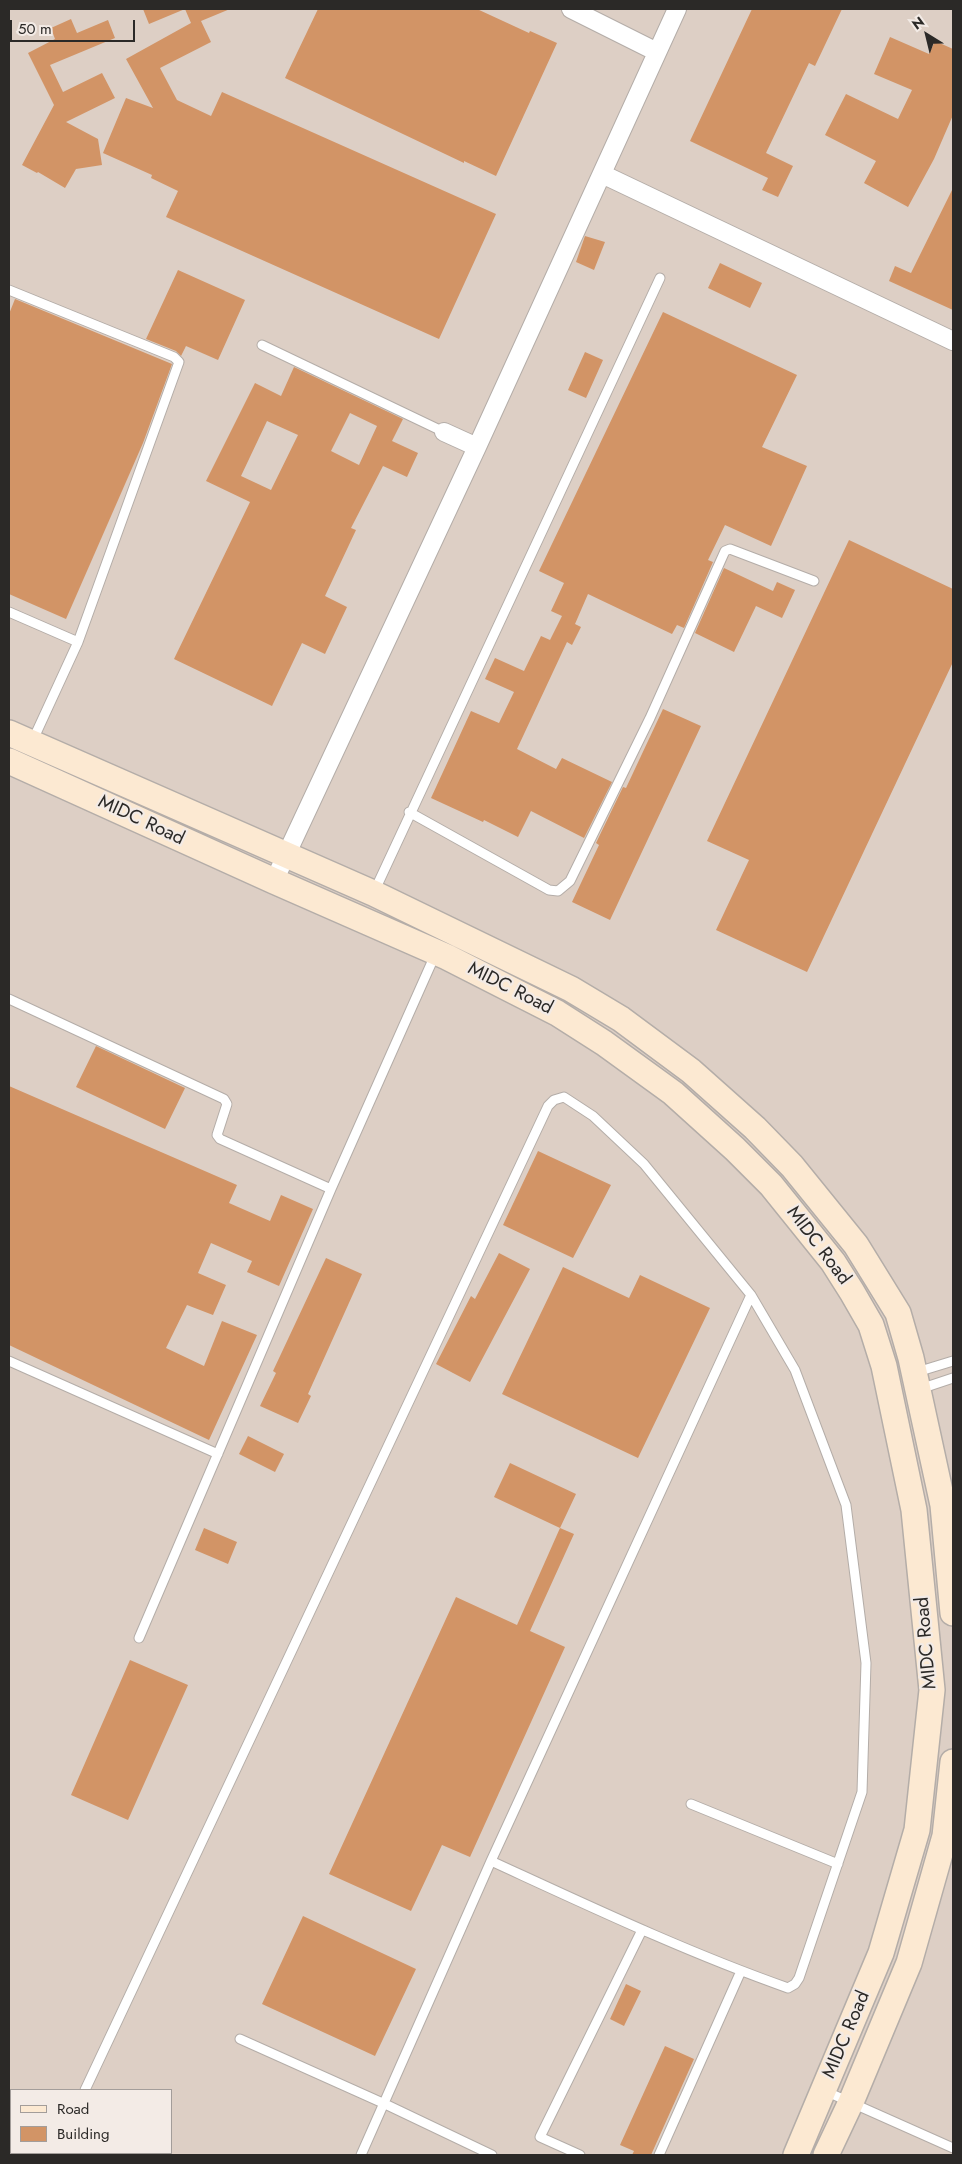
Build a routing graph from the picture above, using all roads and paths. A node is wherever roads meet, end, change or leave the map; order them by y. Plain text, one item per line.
1 (570, 9) edge
2 (677, 9) edge
3 (657, 52) junction
4 (602, 174) junction
5 (660, 278) dead end
6 (9, 290) edge
7 (953, 341) edge
8 (262, 345) dead end
9 (444, 432) joint
10 (477, 447) junction
11 (814, 581) dead end
12 (9, 612) edge
13 (78, 642) junction
14 (9, 733) edge
15 (32, 742) junction
16 (9, 761) edge
17 (409, 812) junction
18 (286, 856) junction
19 (274, 882) junction
20 (374, 893) junction
21 (436, 952) junction
22 (9, 999) edge
23 (331, 1189) junction
24 (751, 1295) junction
25 (9, 1361) edge
26 (953, 1361) edge
27 (953, 1378) edge
28 (916, 1381) junction
29 (218, 1454) junction
30 (953, 1613) edge
31 (139, 1638) dead end
32 (953, 1762) edge
33 (691, 1804) dead end
34 (491, 1861) junction
35 (838, 1864) junction
36 (642, 1930) junction
37 (741, 1971) junction
38 (240, 2039) dead end
39 (85, 2089) edge
40 (824, 2091) junction
41 (851, 2102) junction
42 (385, 2104) junction
43 (953, 2148) edge
44 (361, 2155) edge
45 (492, 2155) edge
46 (580, 2155) edge
47 (659, 2155) edge
48 (796, 2155) edge
49 (826, 2155) edge

1 - 3 street
2 - 3 street
3 - 4 street
4 - 7 street
4 - 10 street
5 - 17 lane
6 - 13 lane
8 - 9 lane
9 - 10 street
10 - 18 street
11 - 17 lane
12 - 13 lane
13 - 15 lane
14 - 15 main road, MIDC Road
15 - 18 main road, MIDC Road
16 - 19 main road, MIDC Road
17 - 20 lane
18 - 19 street
18 - 20 main road, MIDC Road
19 - 21 main road, MIDC Road
20 - 28 main road, MIDC Road
21 - 23 lane
21 - 40 main road, MIDC Road
22 - 23 lane
23 - 29 lane
24 - 34 lane
24 - 35 lane
24 - 39 lane
25 - 29 lane
26 - 28 lane
27 - 28 lane
28 - 30 main road, MIDC Road
29 - 31 lane
32 - 41 main road, MIDC Road
33 - 35 lane
34 - 36 lane
34 - 42 lane
35 - 37 lane
36 - 37 lane
36 - 46 lane
37 - 47 lane
38 - 42 lane
40 - 41 lane
40 - 48 main road, MIDC Road
41 - 43 lane
41 - 49 main road, MIDC Road
42 - 44 lane
42 - 45 lane

